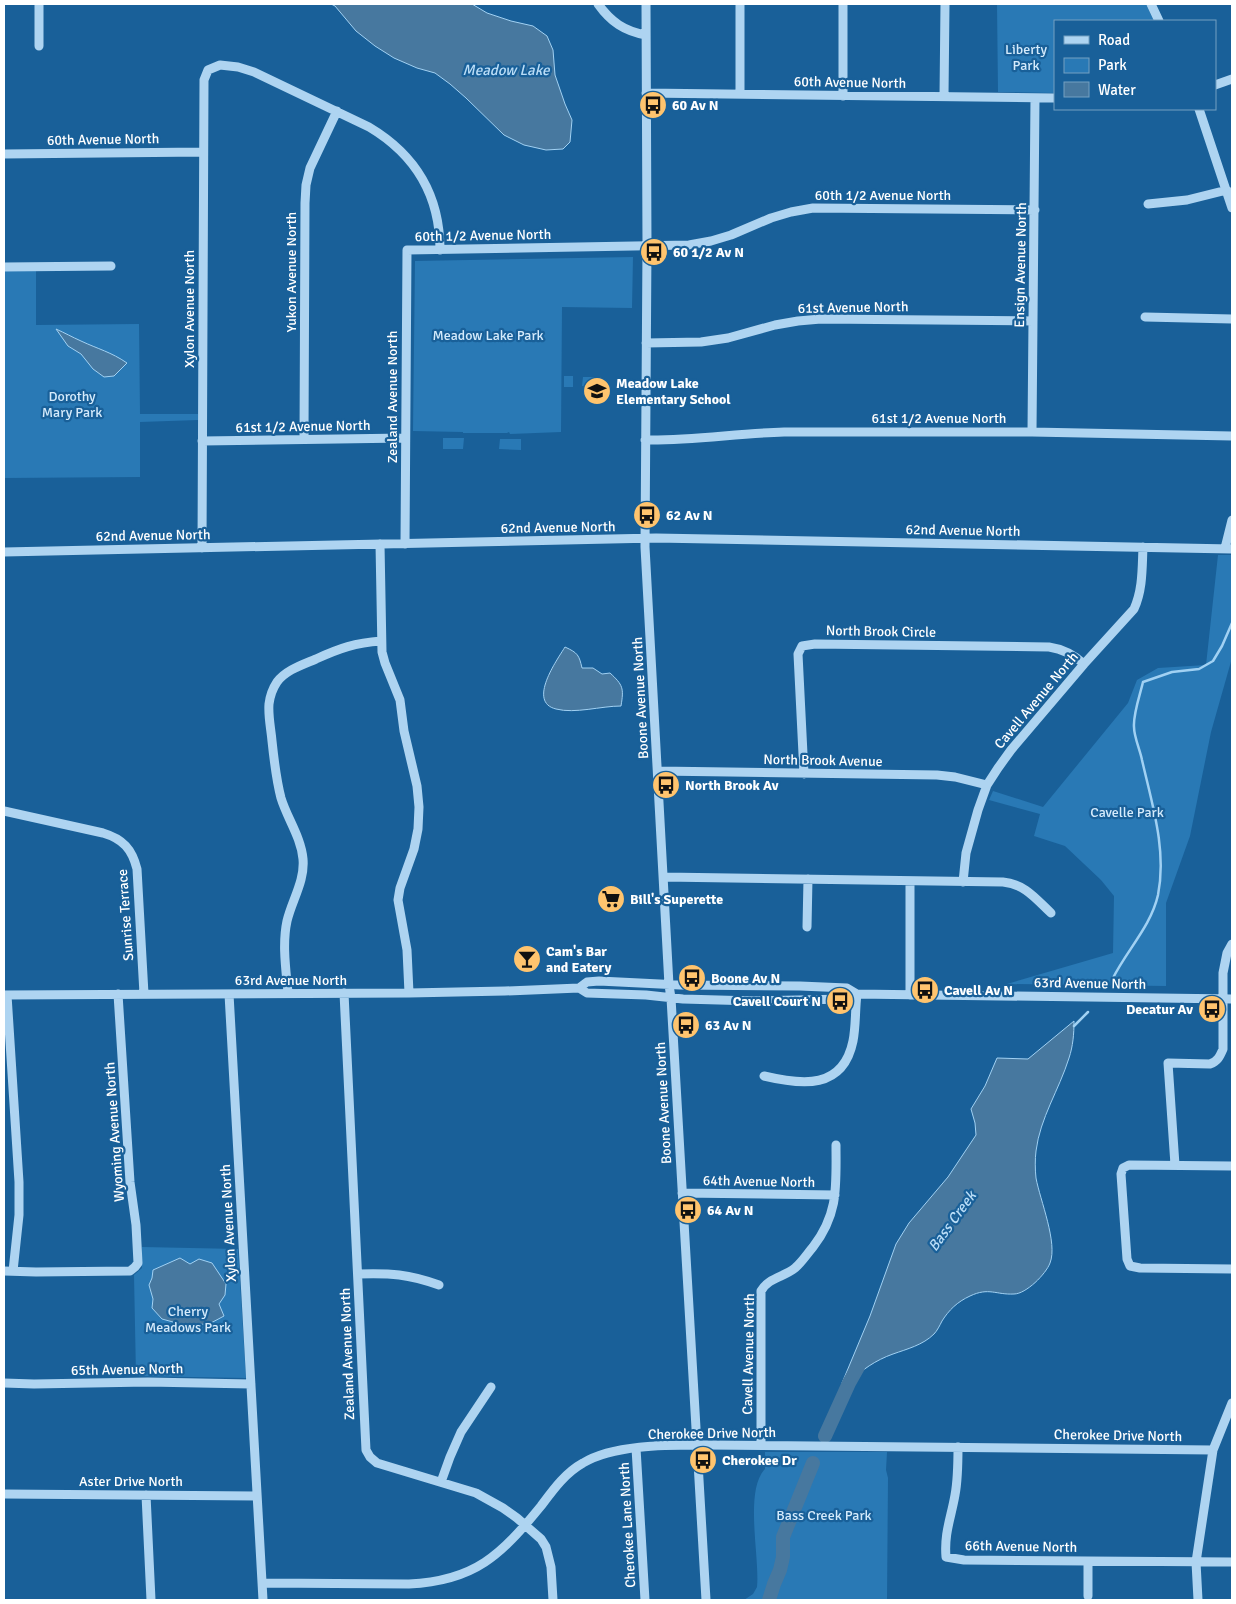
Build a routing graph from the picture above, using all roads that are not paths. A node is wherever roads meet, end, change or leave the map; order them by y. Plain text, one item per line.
1 (39, 4) edge
2 (598, 4) edge
3 (646, 4) edge
4 (740, 4) edge
5 (843, 4) edge
6 (945, 4) edge
7 (1151, 4) edge
8 (1159, 20) edge
9 (646, 34) junction
10 (39, 46) dead end
11 (1232, 79) edge
12 (1216, 85) edge
13 (646, 94) junction
14 (740, 94) junction
15 (842, 96) junction
16 (944, 96) junction
17 (1035, 98) junction
18 (1054, 98) edge
19 (1199, 110) edge
20 (337, 111) junction
21 (203, 152) junction
22 (4, 154) edge
23 (1227, 190) junction
24 (1148, 204) dead end
25 (1232, 208) edge
26 (1035, 210) junction
27 (647, 246) junction
28 (407, 250) joint
29 (440, 250) junction
30 (111, 266) dead end
31 (4, 267) edge
32 (1145, 317) dead end
33 (1232, 319) edge
34 (1033, 322) junction
35 (646, 343) junction
36 (1032, 432) junction
37 (1232, 436) edge
38 (405, 438) junction
39 (304, 439) junction
40 (645, 440) junction
41 (202, 441) junction
42 (1232, 520) edge
43 (644, 538) junction
44 (380, 544) junction
45 (405, 544) junction
46 (1143, 547) junction
47 (202, 548) junction
48 (1229, 548) edge
49 (4, 552) edge
50 (381, 641) junction
51 (1084, 664) junction
52 (658, 771) junction
53 (804, 774) junction
54 (987, 786) junction
55 (4, 811) edge
56 (664, 877) junction
57 (808, 879) junction
58 (910, 881) junction
59 (963, 882) junction
60 (1051, 913) dead end
61 (807, 928) dead end
62 (1232, 944) edge
63 (669, 985) junction
64 (579, 988) junction
65 (288, 993) junction
66 (344, 993) junction
67 (409, 993) junction
68 (118, 994) junction
69 (144, 994) junction
70 (229, 994) junction
71 (857, 994) junction
72 (5, 995) edge
73 (910, 995) junction
74 (671, 998) junction
75 (1228, 999) edge
76 (764, 1076) dead end
77 (836, 1145) dead end
78 (1175, 1165) junction
79 (1232, 1166) edge
80 (682, 1193) junction
81 (835, 1195) junction
82 (1232, 1269) edge
83 (8, 1271) edge
84 (358, 1274) junction
85 (439, 1285) dead end
86 (4, 1383) edge
87 (251, 1384) junction
88 (491, 1387) dead end
89 (1232, 1403) edge
90 (697, 1445) junction
91 (761, 1445) junction
92 (958, 1447) junction
93 (636, 1448) junction
94 (1213, 1450) junction
95 (441, 1482) junction
96 (4, 1494) edge
97 (146, 1495) junction
98 (257, 1496) junction
99 (526, 1525) junction
100 (1088, 1560) junction
101 (1196, 1562) junction
102 (1232, 1562) edge
103 (262, 1583) junction
104 (1088, 1596) dead end
105 (151, 1600) edge
106 (262, 1600) edge
107 (553, 1600) edge
108 (645, 1600) edge
109 (706, 1600) edge
110 (1198, 1600) edge

1 - 10 street
2 - 9 street
3 - 9 street, Boone Avenue North
4 - 14 street
5 - 15 street
6 - 16 street
7 - 8 street
9 - 13 street, Boone Avenue North
11 - 12 street
13 - 14 street, 60th Avenue North
13 - 27 street, Boone Avenue North
14 - 15 street, 60th Avenue North
15 - 16 street, 60th Avenue North
16 - 17 street, 60th Avenue North
17 - 18 street, 60th Avenue North
17 - 26 street, Ensign Avenue North
19 - 23 street
20 - 21 street, Xylon Avenue North
20 - 29 street
20 - 39 street, Yukon Avenue North
21 - 22 street, 60th Avenue North
21 - 41 street, Xylon Avenue North
23 - 24 street
23 - 25 street
26 - 27 street, 60th 1/2 Avenue North
26 - 34 street, Ensign Avenue North
27 - 29 street, 60th 1/2 Avenue North
27 - 35 street, Boone Avenue North
28 - 29 street, 60th 1/2 Avenue North
28 - 38 street, Zealand Avenue North
30 - 31 street
32 - 33 street
34 - 35 street, 61st Avenue North
34 - 36 street, Ensign Avenue North
35 - 40 street, Boone Avenue North
36 - 37 street, 61st 1/2 Avenue North
36 - 40 street, 61st 1/2 Avenue North
38 - 39 street, 61st 1/2 Avenue North
38 - 45 street, Zealand Avenue North
39 - 41 street, 61st 1/2 Avenue North
40 - 43 street, Boone Avenue North
41 - 47 street, Xylon Avenue North
42 - 48 street
43 - 45 street, 62nd Avenue North
43 - 46 street, 62nd Avenue North
43 - 52 street, Boone Avenue North
44 - 45 street, 62nd Avenue North
44 - 47 street, 62nd Avenue North
44 - 50 street
46 - 48 street, 62nd Avenue North
46 - 51 street, Cavell Avenue North
47 - 49 street, 62nd Avenue North
50 - 65 street
50 - 67 street
51 - 53 street, North Brook Circle
51 - 54 street, Cavell Avenue North
52 - 53 street, North Brook Avenue
52 - 56 street, Boone Avenue North
53 - 54 street, North Brook Avenue
54 - 59 street, Cavell Avenue North
55 - 69 street, Sunrise Terrace
56 - 57 street
56 - 63 street, Boone Avenue North
57 - 58 street
57 - 61 street
58 - 59 street
58 - 73 street
59 - 60 street
62 - 75 street
63 - 64 street, 63rd Avenue North
63 - 71 street, 63rd Avenue North
63 - 74 street, Boone Avenue North
64 - 67 street, 63rd Avenue North
64 - 74 street, 63rd Avenue North
65 - 66 street, 63rd Avenue North
65 - 70 street, 63rd Avenue North
66 - 67 street, 63rd Avenue North
66 - 84 street, Zealand Avenue North
68 - 69 street, 63rd Avenue North
68 - 72 street, 63rd Avenue North
68 - 83 street, Wyoming Avenue North
69 - 70 street, 63rd Avenue North
70 - 87 street, Xylon Avenue North
71 - 73 street, 63rd Avenue North
71 - 74 street, 63rd Avenue North
71 - 76 street
72 - 83 street
73 - 75 street, 63rd Avenue North
74 - 80 street, Boone Avenue North
75 - 78 street
77 - 81 street, Cavell Avenue North
78 - 79 street
78 - 82 street
80 - 81 street, 64th Avenue North
80 - 90 street, Boone Avenue North
81 - 91 street, Cavell Avenue North
84 - 85 street
84 - 95 street, Zealand Avenue North
86 - 87 street, 65th Avenue North
87 - 98 street, Xylon Avenue North
88 - 95 street
89 - 94 street
90 - 91 street, Cherokee Drive North
90 - 93 street, Cherokee Drive North
90 - 109 street, Boone Avenue North
91 - 92 street, Cherokee Drive North
92 - 94 street, Cherokee Drive North
92 - 100 street, 66th Avenue North
93 - 99 street, Cherokee Drive North
93 - 108 street, Cherokee Lane North
94 - 101 street
95 - 99 street, Zealand Avenue North
96 - 97 street, Aster Drive North
97 - 98 street, Aster Drive North
97 - 105 street
98 - 103 street, Xylon Avenue North
99 - 103 street, Cherokee Drive North
99 - 107 street, Zealand Avenue North
100 - 101 street, 66th Avenue North
100 - 104 street, 66th Avenue North
101 - 102 street, 66th Avenue North
101 - 110 street
103 - 106 street, Xylon Avenue North

